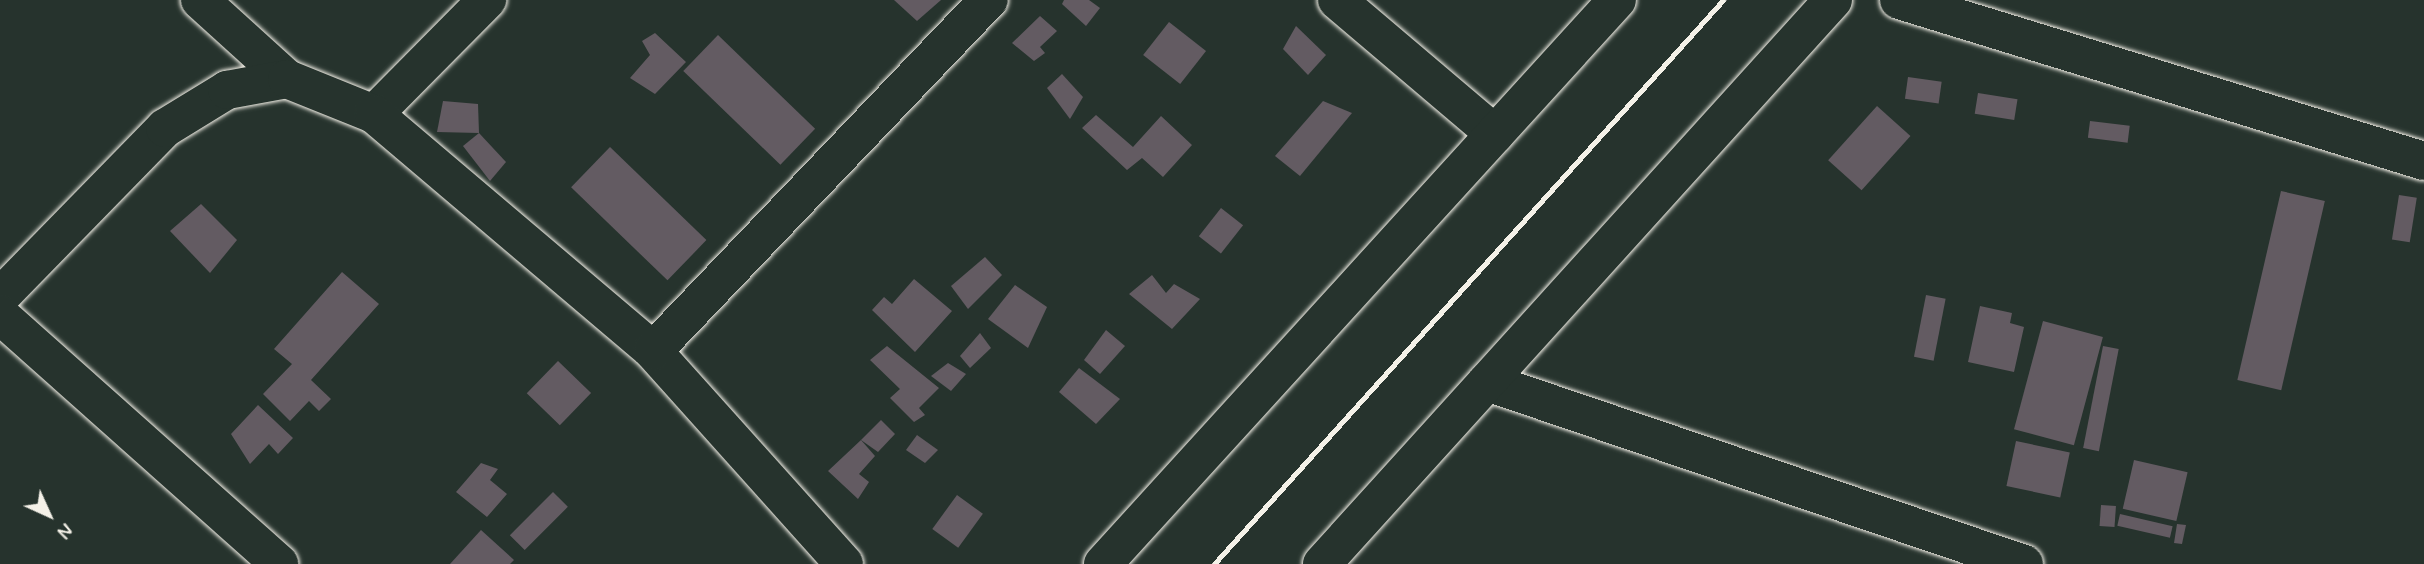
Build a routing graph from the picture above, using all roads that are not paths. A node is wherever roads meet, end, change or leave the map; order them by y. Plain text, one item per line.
1 (200, 0) edge
2 (487, 0) edge
3 (989, 0) edge
4 (1337, 0) edge
5 (1617, 0) edge
6 (1832, 0) edge
7 (1899, 0) edge
8 (287, 79) junction
9 (374, 114) junction
10 (1495, 134) junction
11 (2424, 161) edge
12 (0, 296) edge
13 (0, 315) edge
14 (653, 351) junction
15 (1487, 382) junction
16 (279, 564) edge
17 (844, 564) edge
18 (1103, 564) edge
19 (1322, 564) edge
20 (2024, 564) edge

1 - 8 street
2 - 9 street
3 - 14 street
4 - 10 street
5 - 10 street
6 - 15 street
7 - 11 street
8 - 9 street
8 - 12 street
9 - 14 street
10 - 18 street
13 - 16 street
14 - 17 street
15 - 19 street
15 - 20 street

